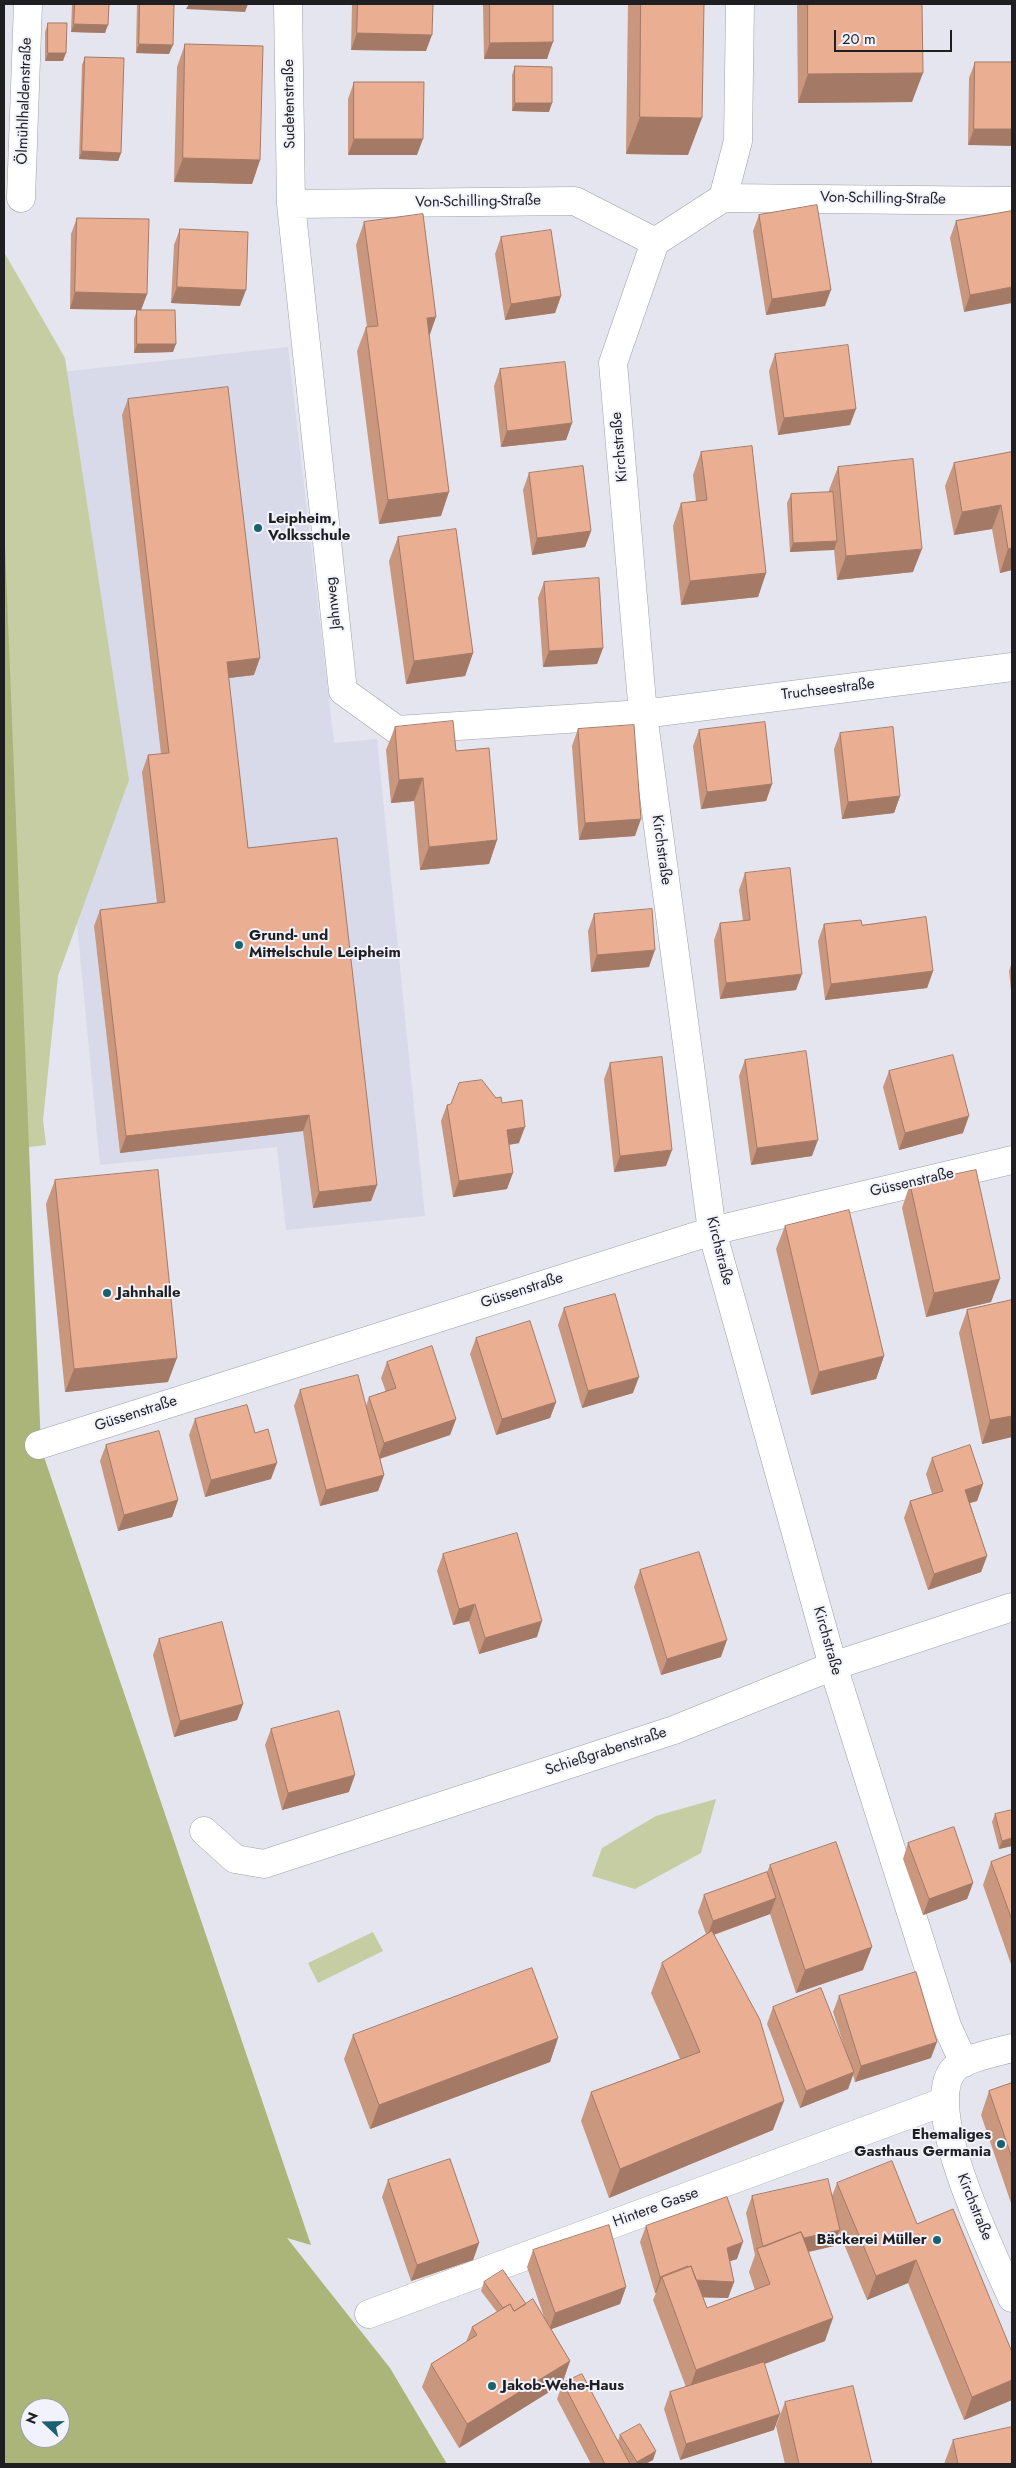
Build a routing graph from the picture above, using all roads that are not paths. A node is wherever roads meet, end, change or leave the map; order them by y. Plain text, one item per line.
1 (28, 4) edge
2 (288, 4) edge
3 (740, 4) edge
4 (21, 198) dead end
5 (723, 198) junction
6 (1012, 201) edge
7 (291, 204) junction
8 (655, 242) junction
9 (1012, 667) edge
10 (643, 714) junction
11 (1012, 1160) edge
12 (712, 1231) junction
13 (38, 1445) dead end
14 (1012, 1607) edge
15 (833, 1666) junction
16 (204, 1831) dead end
17 (1012, 2048) edge
18 (964, 2063) junction
19 (943, 2102) junction
20 (1012, 2298) edge
21 (369, 2314) dead end

1 - 4 street, Ölmühlhaldenstraße
2 - 7 street, Sudetenstraße
3 - 5 street
5 - 6 street, Von-Schilling-Straße
5 - 8 street
7 - 8 street, Von-Schilling-Straße
7 - 10 street, Jahnweg
8 - 10 street, Kirchstraße
9 - 10 street, Truchseestraße
10 - 12 street, Kirchstraße
11 - 12 street, Güssenstraße
12 - 13 street, Güssenstraße
12 - 15 street, Kirchstraße
14 - 15 street, Schießgrabenstraße
15 - 16 street, Schießgrabenstraße
15 - 18 street, Kirchstraße
17 - 18 street
18 - 19 street, Kirchstraße
19 - 20 street, Kirchstraße
19 - 21 street, Hintere Gasse

